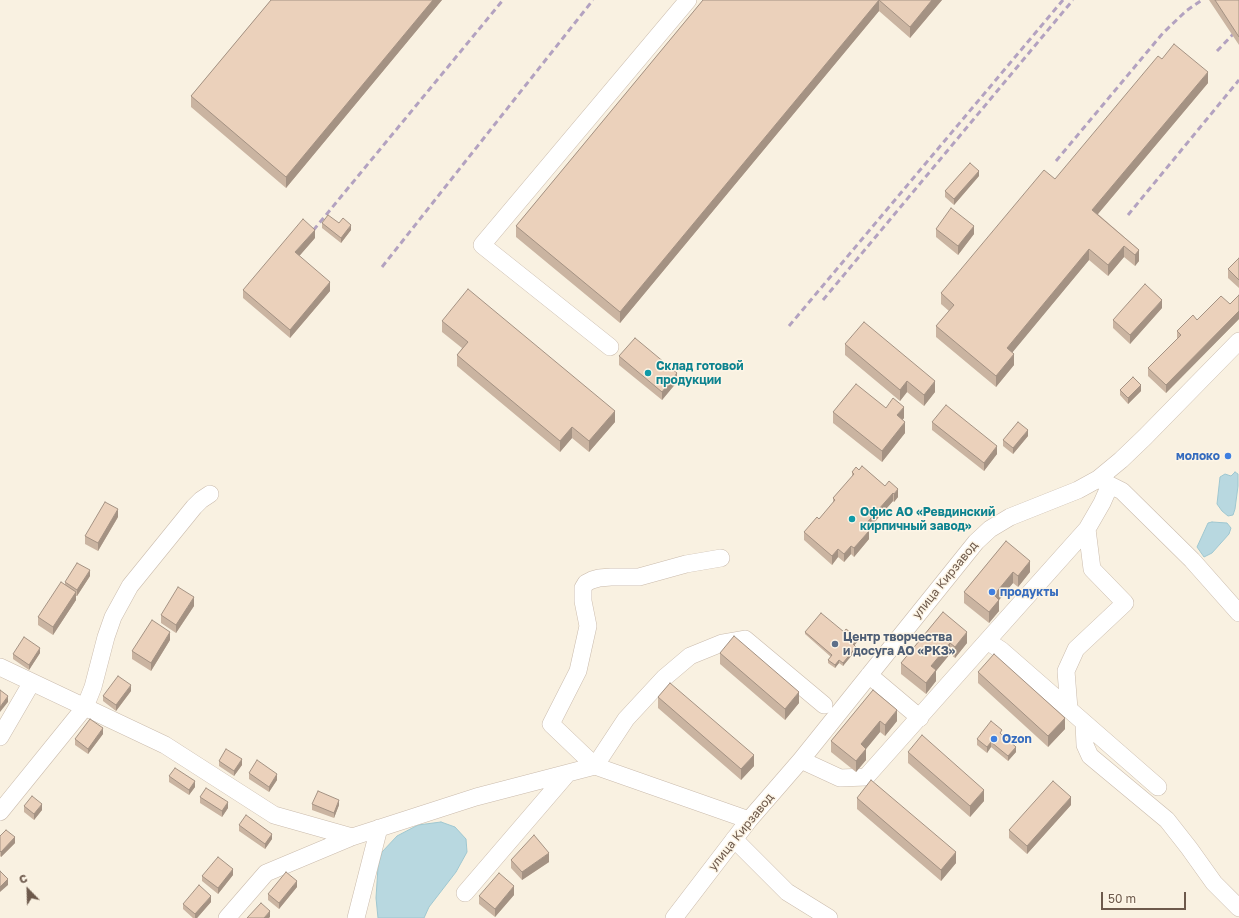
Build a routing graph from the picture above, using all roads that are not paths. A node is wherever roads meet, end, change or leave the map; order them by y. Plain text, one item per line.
1 (688, 0) edge
2 (1239, 341) edge
3 (610, 347) dead end
4 (1104, 482) junction
5 (210, 494) dead end
6 (1087, 529) junction
7 (721, 558) dead end
8 (1239, 613) edge
9 (987, 642) junction
10 (0, 667) edge
11 (869, 675) junction
12 (32, 682) junction
13 (824, 705) dead end
14 (85, 706) junction
15 (1069, 709) junction
16 (920, 718) junction
17 (1084, 723) junction
18 (0, 737) edge
19 (801, 760) junction
20 (595, 766) junction
21 (568, 773) junction
22 (1158, 787) dead end
23 (0, 812) edge
24 (749, 820) junction
25 (380, 828) junction
26 (352, 837) junction
27 (734, 840) junction
28 (465, 893) dead end
29 (1239, 908) edge
30 (227, 918) edge
31 (356, 918) edge
32 (674, 918) edge
33 (829, 918) edge

1 - 3 street
2 - 4 street, улица Кирзавод
4 - 6 street
4 - 8 street
4 - 11 street, улица Кирзавод
5 - 14 street
6 - 9 street
6 - 15 street
7 - 20 street
9 - 15 street
9 - 16 street
10 - 12 street
11 - 16 street
11 - 19 street, улица Кирзавод
12 - 14 street
12 - 18 street
13 - 20 street
14 - 23 street
14 - 26 street
15 - 17 street
16 - 19 street
17 - 22 street
17 - 29 street
19 - 24 street, улица Кирзавод
20 - 21 street
20 - 24 street
21 - 25 street
21 - 28 street
24 - 27 street, улица Кирзавод
25 - 26 street
25 - 31 street
26 - 30 street
27 - 32 street, улица Кирзавод
27 - 33 street

